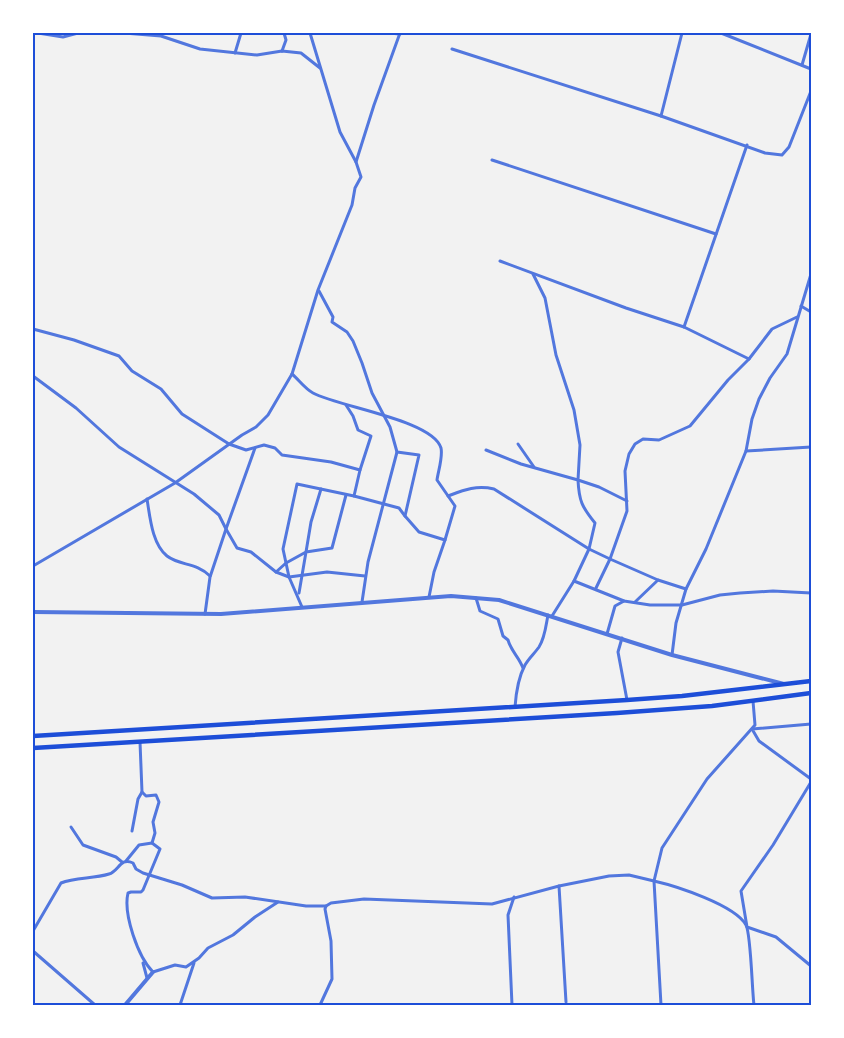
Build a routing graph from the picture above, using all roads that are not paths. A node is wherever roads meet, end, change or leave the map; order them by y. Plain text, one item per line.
1 (38, 33) edge
2 (78, 33) edge
3 (124, 33) edge
4 (241, 33) edge
5 (284, 33) edge
6 (310, 33) edge
7 (389, 33) edge
8 (400, 33) edge
9 (682, 33) edge
10 (721, 33) edge
11 (152, 34) edge
12 (811, 34) edge
13 (452, 49) dead end
14 (282, 51) junction
15 (235, 53) junction
16 (802, 65) junction
17 (320, 68) junction
18 (811, 69) edge
19 (811, 91) edge
20 (662, 116) junction
21 (747, 146) junction
22 (492, 160) dead end
23 (356, 162) junction
24 (716, 234) junction
25 (500, 261) dead end
26 (533, 274) junction
27 (811, 274) edge
28 (318, 290) junction
29 (801, 306) junction
30 (811, 312) edge
31 (797, 317) junction
32 (684, 327) junction
33 (33, 329) edge
34 (749, 359) junction
35 (292, 374) junction
36 (33, 376) edge
37 (346, 405) junction
38 (384, 415) junction
39 (230, 444) junction
40 (518, 444) dead end
41 (811, 447) edge
42 (255, 448) junction
43 (486, 450) dead end
44 (746, 451) junction
45 (397, 452) junction
46 (535, 468) junction
47 (360, 470) junction
48 (578, 480) junction
49 (175, 483) junction
50 (321, 489) junction
51 (346, 494) junction
52 (354, 496) junction
53 (448, 496) junction
54 (147, 499) junction
55 (627, 501) junction
56 (383, 505) junction
57 (405, 516) junction
58 (226, 529) junction
59 (445, 540) junction
60 (589, 549) junction
61 (306, 552) junction
62 (610, 559) junction
63 (286, 563) junction
64 (33, 566) edge
65 (276, 572) junction
66 (302, 575) junction
67 (365, 576) junction
68 (210, 577) junction
69 (290, 577) junction
70 (658, 580) junction
71 (574, 581) junction
72 (596, 589) junction
73 (686, 589) junction
74 (811, 593) edge
75 (298, 595) junction
76 (429, 597) junction
77 (476, 598) junction
78 (624, 601) junction
79 (362, 602) junction
80 (635, 602) junction
81 (682, 605) junction
82 (302, 607) junction
83 (33, 612) edge
84 (205, 614) junction
85 (550, 616) junction
86 (608, 633) junction
87 (622, 638) junction
88 (672, 655) junction
89 (523, 668) junction
90 (811, 681) edge
91 (784, 684) junction
92 (811, 693) edge
93 (627, 700) junction
94 (753, 701) junction
95 (515, 707) junction
96 (811, 724) edge
97 (752, 729) junction
98 (33, 736) edge
99 (140, 741) junction
100 (33, 748) edge
101 (811, 780) edge
102 (142, 792) junction
103 (71, 828) dead end
104 (132, 831) dead end
105 (152, 843) junction
106 (124, 862) junction
107 (149, 874) junction
108 (654, 881) junction
109 (559, 886) junction
110 (514, 897) junction
111 (278, 902) junction
112 (326, 906) junction
113 (747, 927) junction
114 (33, 931) edge
115 (33, 951) edge
116 (811, 958) edge
117 (143, 960) junction
118 (195, 961) junction
119 (809, 965) edge
120 (153, 972) junction
121 (147, 978) junction
122 (566, 1002) dead end
123 (95, 1005) edge
124 (125, 1005) edge
125 (180, 1005) edge
126 (320, 1005) edge
127 (512, 1005) edge
128 (661, 1005) edge
129 (753, 1005) edge

1 - 2 street
3 - 11 street
4 - 15 street
5 - 14 street
6 - 17 street
7 - 8 street
8 - 23 street
9 - 20 street
10 - 16 street
11 - 15 street
12 - 16 street
13 - 20 street
14 - 15 street
14 - 17 street
16 - 18 street
17 - 23 street
19 - 21 street
20 - 21 street
21 - 24 street
22 - 24 street
23 - 28 street
24 - 32 street
25 - 26 street
26 - 32 street
26 - 48 street
27 - 29 street
28 - 35 street
28 - 38 street
29 - 30 street
29 - 31 street
31 - 34 street
31 - 44 street
32 - 34 street
33 - 39 street
34 - 55 street
35 - 37 street
35 - 39 street
36 - 49 street
37 - 38 street
37 - 47 street
38 - 45 street
38 - 53 street
39 - 42 street
39 - 49 street
40 - 46 street
41 - 44 street
42 - 47 street
42 - 58 street
43 - 46 street
44 - 73 street
45 - 56 street
45 - 57 street
46 - 48 street
47 - 52 street
48 - 55 street
48 - 60 street
49 - 54 street
49 - 58 street
50 - 51 street
50 - 61 street
50 - 63 street
51 - 52 street
51 - 61 street
52 - 56 street
53 - 59 street
53 - 60 street
54 - 64 street
54 - 68 street
55 - 62 street
56 - 57 street
56 - 67 street
57 - 59 street
58 - 65 street
58 - 68 street
59 - 76 street
60 - 62 street
60 - 71 street
61 - 63 street
61 - 66 street
62 - 70 street
62 - 72 street
63 - 65 street
63 - 69 street
65 - 69 street
66 - 67 street
66 - 69 street
66 - 75 street
67 - 79 street
68 - 84 street
69 - 75 street
70 - 73 street
70 - 80 street
71 - 72 street
71 - 85 street
72 - 78 street
73 - 81 street
74 - 81 street
75 - 82 street
76 - 77 street
76 - 79 street
77 - 85 street
77 - 89 street
78 - 80 street
78 - 86 street
79 - 82 street
80 - 81 street
81 - 88 street
82 - 84 street
83 - 84 street
85 - 86 street
85 - 89 street
86 - 87 street
87 - 88 street
87 - 93 street
88 - 91 street
89 - 95 street
90 - 91 highway
91 - 93 highway
92 - 94 highway
93 - 95 highway
94 - 97 street
94 - 99 highway
95 - 98 highway
96 - 97 street
97 - 101 street
97 - 108 street
99 - 100 highway
99 - 102 street
101 - 113 street
102 - 104 street
102 - 105 street
103 - 106 street
105 - 106 street
105 - 107 street
106 - 107 street
106 - 114 street
107 - 111 street
107 - 117 street
108 - 109 street
108 - 113 street
108 - 128 street
109 - 110 street
109 - 122 street
110 - 112 street
110 - 127 street
111 - 112 street
111 - 118 street
112 - 126 street
113 - 119 street
113 - 129 street
115 - 123 street
116 - 119 street
117 - 120 street
117 - 121 street
118 - 120 street
118 - 125 street
120 - 121 street
121 - 124 street

